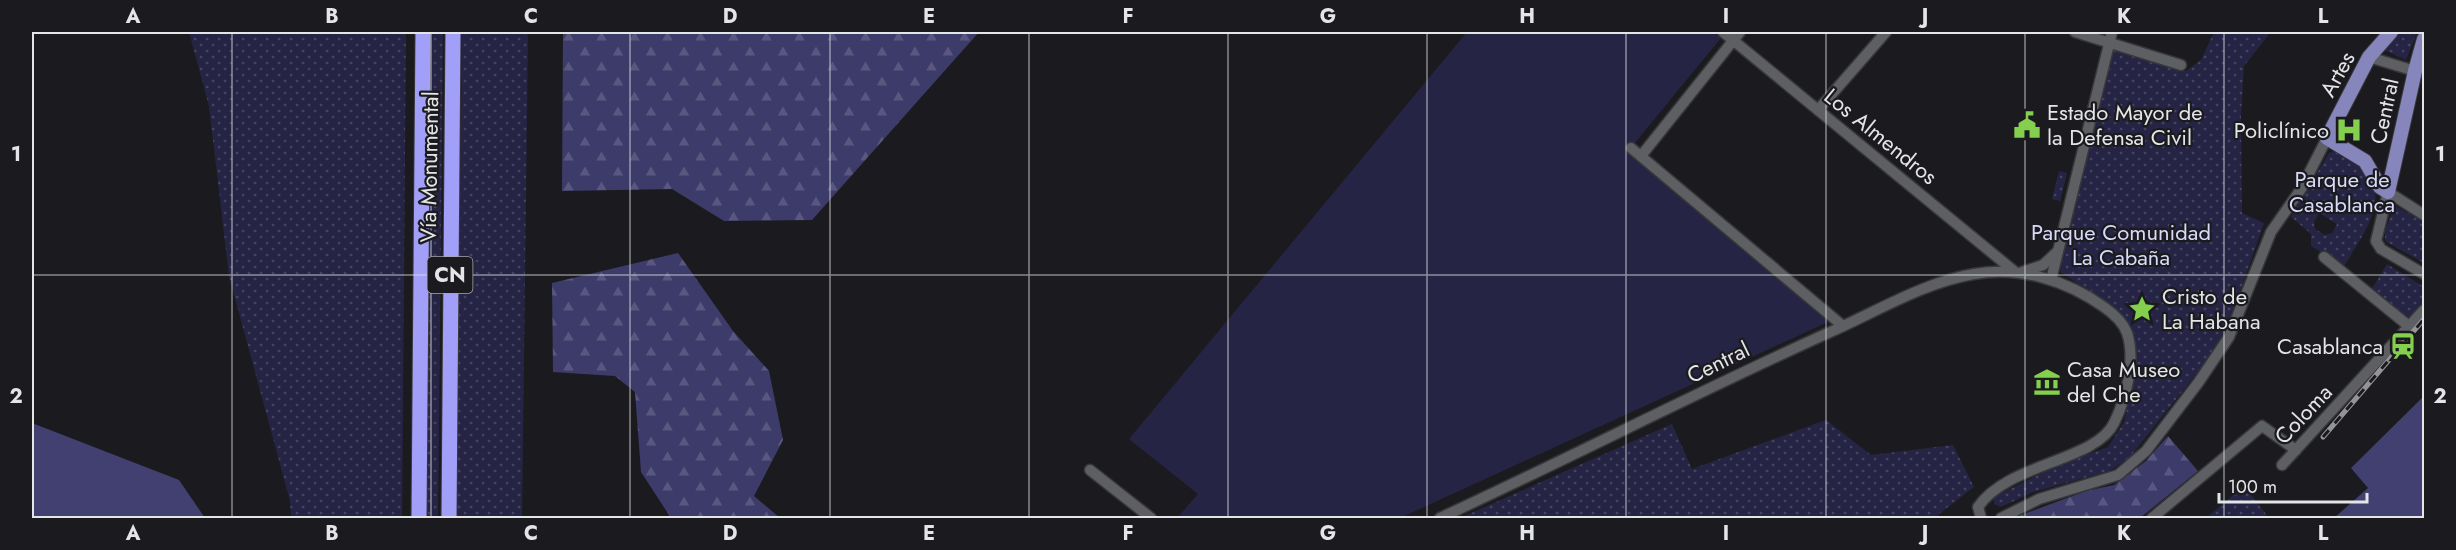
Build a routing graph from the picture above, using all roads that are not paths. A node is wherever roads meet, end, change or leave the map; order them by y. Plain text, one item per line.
1 (423, 32) edge
2 (453, 32) edge
3 (1724, 32) edge
4 (1886, 32) edge
5 (2075, 32) edge
6 (2391, 32) edge
7 (1737, 36) edge
8 (2111, 37) edge
9 (2424, 39) edge
10 (2369, 57) junction
11 (2181, 65) dead end
12 (2415, 71) junction
13 (1818, 110) junction
14 (2327, 138) junction
15 (1631, 148) dead end
16 (1641, 156) junction
17 (2384, 190) junction
18 (2424, 215) edge
19 (2057, 252) junction
20 (2324, 256) dead end
21 (2055, 266) junction
22 (2018, 271) junction
23 (2424, 274) edge
24 (2051, 280) junction
25 (2072, 288) junction
26 (2424, 310) edge
27 (1843, 327) junction
28 (2410, 327) junction
29 (2296, 450) junction
30 (2282, 465) dead end
31 (1090, 471) dead end
32 (419, 519) edge
33 (449, 519) edge
34 (1151, 519) edge
35 (1440, 519) edge
36 (1981, 519) edge
37 (2001, 519) edge
38 (2152, 519) edge

1 - 32 highway, Vía Monumental / CN
2 - 33 highway, Vía Monumental / CN
3 - 7 street, Los Almendros
4 - 13 street
5 - 8 street
6 - 10 main road, Artes
7 - 13 street, Los Almendros
7 - 16 street
8 - 11 street
8 - 19 street
9 - 12 main road, Central
10 - 12 street
10 - 14 main road, Artes
12 - 17 main road, Central
13 - 22 street, Los Almendros
14 - 17 main road
14 - 37 street, Artes
15 - 16 street
16 - 27 street
17 - 18 street
17 - 23 street
19 - 21 street
19 - 22 street
20 - 28 street
21 - 24 street
21 - 25 street
22 - 24 street
22 - 27 street, Central
24 - 25 street
25 - 36 street
26 - 28 street, Coloma
27 - 35 street, Central
28 - 29 street, Coloma
29 - 30 street, Coloma
29 - 38 street
31 - 34 street

